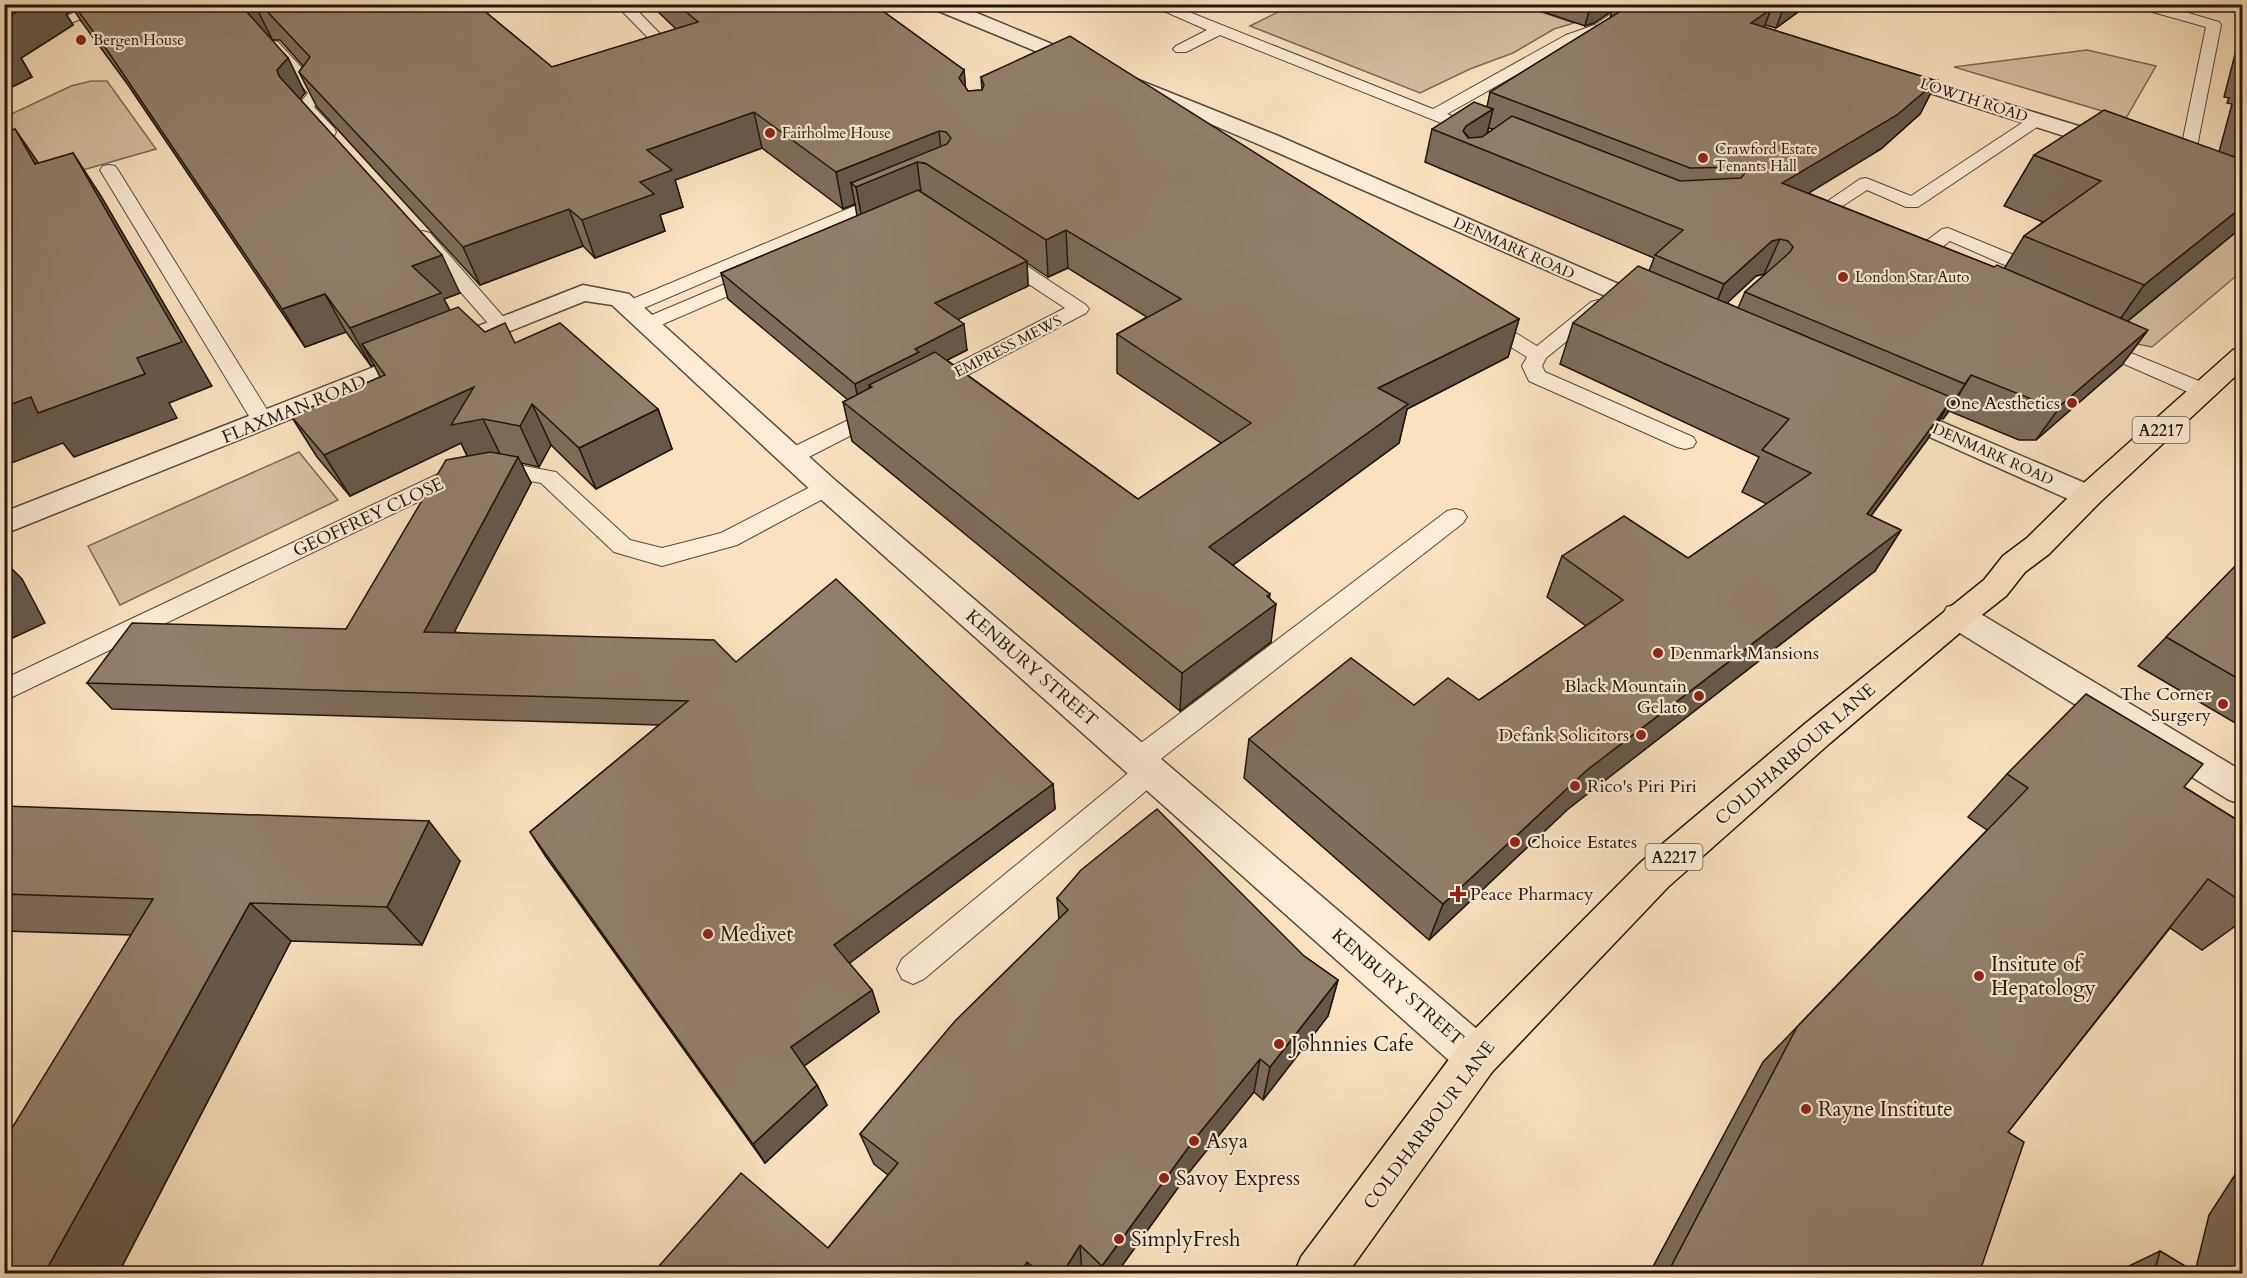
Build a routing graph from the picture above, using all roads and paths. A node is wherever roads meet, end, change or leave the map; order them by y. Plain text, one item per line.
1 (107, 4) edge
2 (622, 4) edge
3 (938, 4) edge
4 (1636, 4) edge
5 (2140, 4) edge
6 (2228, 4) edge
7 (1165, 6) edge
8 (2242, 8) edge
9 (1219, 30) junction
10 (273, 45) edge
11 (4, 49) edge
12 (667, 49) edge
13 (1181, 49) dead end
14 (1870, 68) edge
15 (1434, 115) junction
16 (2037, 120) junction
17 (1492, 138) edge
18 (337, 143) edge
19 (2130, 150) edge
20 (2164, 160) edge
21 (2186, 168) junction
22 (109, 170) dead end
23 (2209, 175) edge
24 (900, 192) edge
25 (1809, 220) edge
26 (409, 222) edge
27 (988, 249) edge
28 (2014, 262) dead end
29 (775, 269) edge
30 (1932, 272) edge
31 (1613, 292) junction
32 (583, 293) joint
33 (1668, 314) edge
34 (638, 316) junction
35 (1481, 320) edge
36 (500, 326) junction
37 (2075, 336) edge
38 (1538, 355) junction
39 (2242, 356) edge
40 (2204, 391) junction
41 (1878, 403) edge
42 (263, 421) junction
43 (1685, 442) dead end
44 (791, 457) junction
45 (826, 488) junction
46 (2088, 496) junction
47 (1455, 517) dead end
48 (4, 524) edge
49 (1958, 615) junction
50 (4, 692) edge
51 (1144, 765) junction
52 (2242, 789) edge
53 (913, 969) dead end
54 (1477, 1057) junction
55 (1318, 1274) edge

1 - 11 lane
2 - 12 lane
3 - 31 street, DENMARK ROAD
4 - 15 lane
5 - 21 lane
6 - 8 street
7 - 9 lane
9 - 13 lane
9 - 15 lane
10 - 18 lane
14 - 16 street, LOWTH ROAD
15 - 17 lane
16 - 19 street, LOWTH ROAD
16 - 25 lane
20 - 21 street
21 - 23 street
22 - 42 lane
24 - 34 lane
26 - 36 lane
27 - 44 lane, EMPRESS MEWS
28 - 30 lane
29 - 34 lane
31 - 33 street, DENMARK ROAD
31 - 38 lane
32 - 34 street, KENBURY STREET
32 - 36 street, FLAXMAN ROAD
34 - 44 street, KENBURY STREET
35 - 38 lane
36 - 42 street, FLAXMAN ROAD
37 - 40 lane
38 - 43 lane
39 - 40 main road, COLDHARBOUR LANE / A2217
40 - 46 main road, COLDHARBOUR LANE / A2217
41 - 46 street, DENMARK ROAD
42 - 48 street, FLAXMAN ROAD
44 - 45 street, KENBURY STREET
45 - 50 lane, GEOFFREY CLOSE
45 - 51 street, KENBURY STREET
46 - 49 main road, COLDHARBOUR LANE / A2217
47 - 51 lane
49 - 52 street
49 - 54 main road, COLDHARBOUR LANE / A2217
51 - 53 lane
51 - 54 street, KENBURY STREET
54 - 55 main road, COLDHARBOUR LANE / A2217

